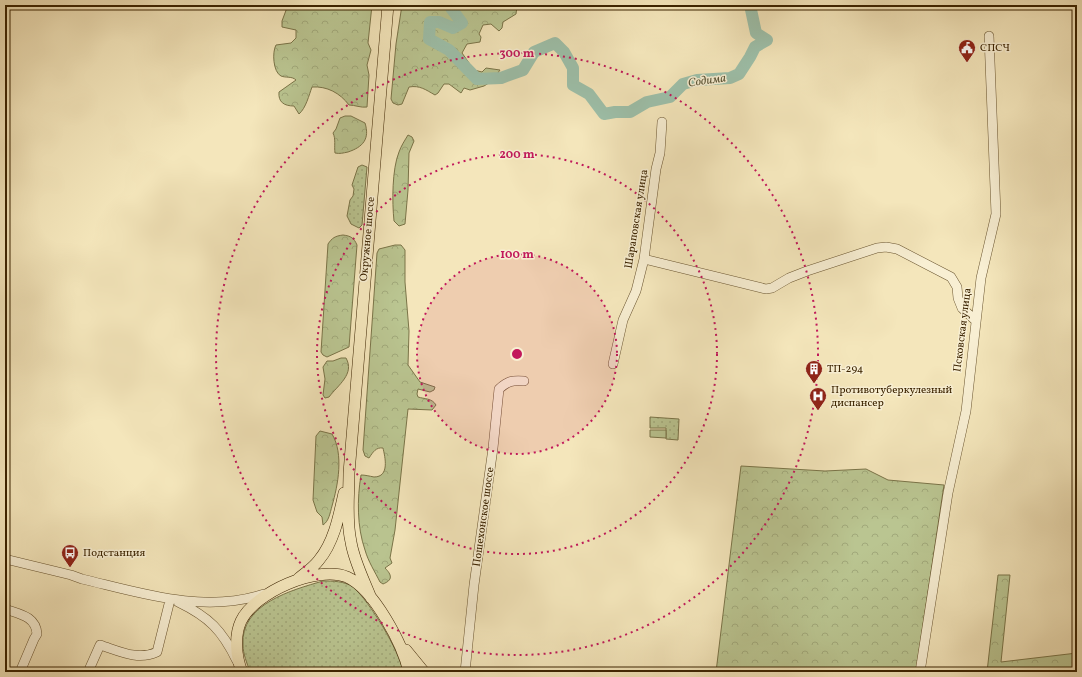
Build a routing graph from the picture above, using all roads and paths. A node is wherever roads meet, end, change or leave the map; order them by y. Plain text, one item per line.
1 (388, 5) edge
2 (989, 36) dead end
3 (662, 122) dead end
4 (644, 259) junction
5 (976, 321) junction
6 (613, 364) dead end
7 (524, 381) dead end
8 (349, 473) junction
9 (5, 559) edge
10 (294, 582) junction
11 (271, 592) junction
12 (372, 598) junction
13 (173, 600) junction
14 (5, 609) edge
15 (397, 638) junction
16 (241, 670) edge
17 (20, 672) edge
18 (88, 672) edge
19 (410, 672) edge
20 (424, 672) edge
21 (465, 672) edge
22 (920, 672) edge

1 - 8 main road, Окружное шоссе
2 - 5 street, Псковская улица
3 - 4 street, Шараповская улица
4 - 5 street
4 - 6 street, Шараповская улица
5 - 22 street, Псковская улица
7 - 21 street, Пошехонское шоссе
8 - 10 main road, Окружное шоссе
8 - 12 main road, Окружное шоссе
9 - 13 street
10 - 11 main road, Окружное шоссе
10 - 12 main road, Окружное шоссе
11 - 13 street
11 - 16 main road, Окружное шоссе
12 - 15 main road, Окружное шоссе
13 - 16 street
13 - 18 street
14 - 17 street
15 - 19 main road, Окружное шоссе
15 - 20 main road

